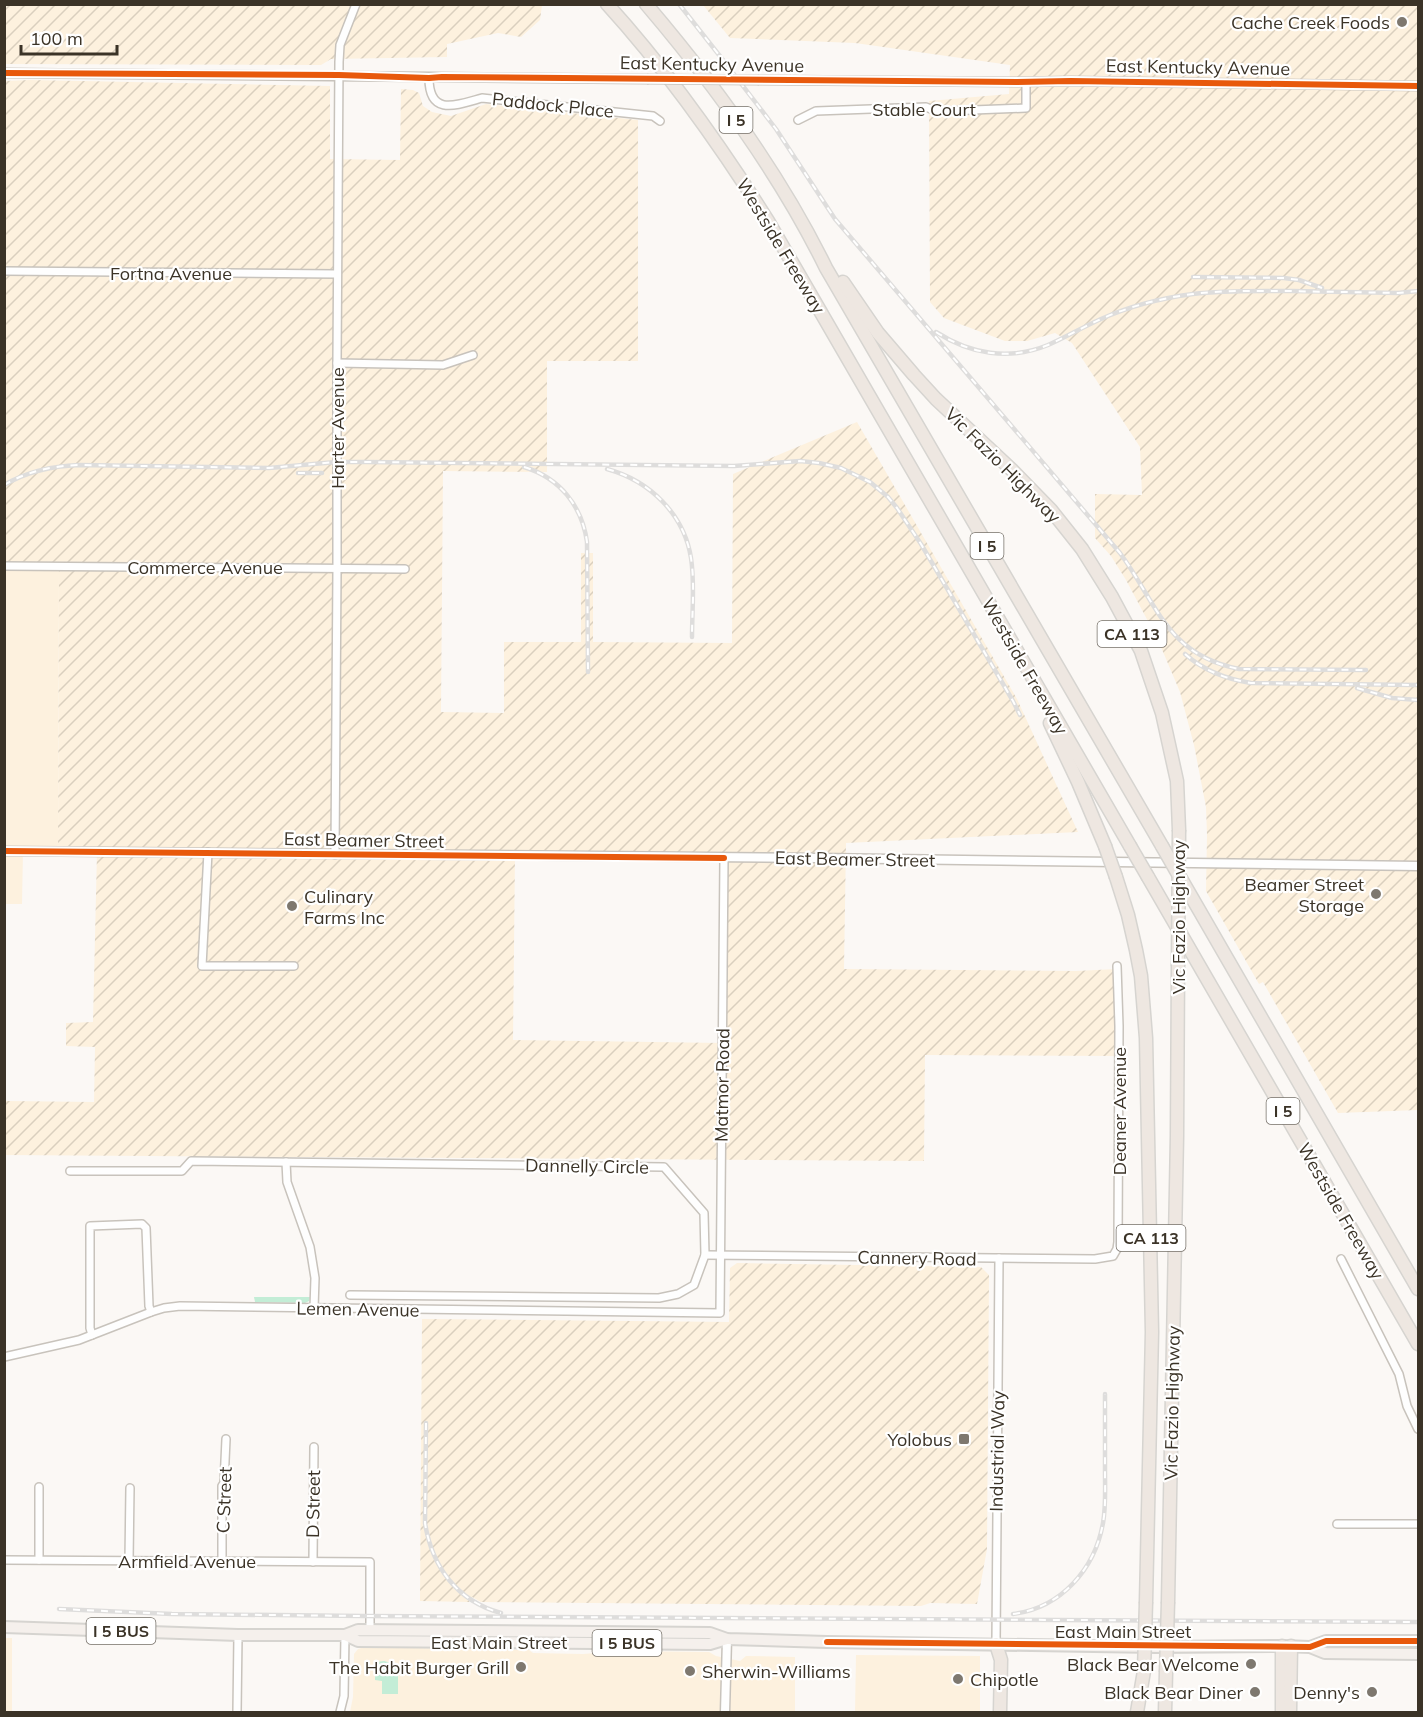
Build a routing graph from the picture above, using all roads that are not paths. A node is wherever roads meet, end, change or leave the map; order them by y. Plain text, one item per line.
1 (356, 4) edge
2 (608, 4) edge
3 (646, 4) edge
4 (4, 73) edge
5 (339, 75) junction
6 (429, 78) junction
7 (1026, 82) junction
8 (1419, 86) edge
9 (798, 120) dead end
10 (660, 121) dead end
11 (815, 244) junction
12 (4, 271) edge
13 (338, 274) junction
14 (473, 355) dead end
15 (336, 363) junction
16 (4, 566) edge
17 (337, 568) junction
18 (405, 569) dead end
19 (1026, 667) junction
20 (4, 851) edge
21 (208, 852) junction
22 (335, 855) junction
23 (724, 858) junction
24 (1419, 866) edge
25 (294, 966) dead end
26 (1117, 966) dead end
27 (286, 1162) junction
28 (70, 1171) dead end
29 (705, 1255) junction
30 (720, 1255) junction
31 (1113, 1256) joint
32 (999, 1258) junction
33 (1341, 1259) dead end
34 (1419, 1289) edge
35 (350, 1295) dead end
36 (372, 1295) junction
37 (547, 1297) junction
38 (314, 1308) junction
39 (372, 1309) junction
40 (547, 1311) junction
41 (151, 1312) junction
42 (720, 1313) joint
43 (92, 1335) junction
44 (1419, 1344) edge
45 (4, 1357) edge
46 (1419, 1429) edge
47 (226, 1439) dead end
48 (314, 1447) dead end
49 (39, 1487) dead end
50 (130, 1488) dead end
51 (1337, 1524) dead end
52 (1419, 1524) edge
53 (4, 1560) edge
54 (39, 1560) junction
55 (129, 1561) junction
56 (222, 1561) junction
57 (313, 1562) junction
58 (4, 1627) edge
59 (370, 1630) junction
60 (238, 1635) junction
61 (345, 1635) junction
62 (727, 1639) junction
63 (1394, 1641) junction
64 (1419, 1641) edge
65 (996, 1644) junction
66 (1286, 1646) junction
67 (1310, 1647) junction
68 (1355, 1653) junction
69 (1419, 1654) edge
70 (1144, 1671) junction
71 (237, 1713) edge
72 (340, 1713) edge
73 (725, 1713) edge
74 (993, 1713) edge
75 (1000, 1713) edge
76 (1137, 1713) edge
77 (1144, 1713) edge
78 (1165, 1713) edge
79 (1282, 1713) edge
80 (1290, 1713) edge

1 - 5 street, Harter Avenue
2 - 19 highway, Westside Freeway / I 5
3 - 11 highway, Westside Freeway / I 5
4 - 5 street, East Kentucky Avenue
5 - 6 street, East Kentucky Avenue
5 - 13 street, Harter Avenue
6 - 7 street, East Kentucky Avenue, bridge
6 - 10 street, Paddock Place
7 - 8 street, East Kentucky Avenue
7 - 9 street, Stable Court
11 - 34 highway, Westside Freeway / I 5, bridge
11 - 78 highway, Vic Fazio Highway / CA 113, bridge
12 - 13 street, Fortna Avenue
13 - 15 street, Harter Avenue
14 - 15 street
15 - 17 street, Harter Avenue
16 - 17 street, Commerce Avenue
17 - 18 street, Commerce Avenue
17 - 22 street, Harter Avenue
19 - 44 highway, Westside Freeway / I 5, bridge
19 - 70 highway, Vic Fazio Highway / CA 113, bridge
20 - 21 street, East Beamer Street
21 - 22 street, East Beamer Street
21 - 25 street
22 - 23 street, East Beamer Street
23 - 24 street, East Beamer Street
23 - 30 street, Matmor Road
26 - 31 street, Deaner Avenue
27 - 28 street, Dannelly Circle
27 - 29 street, Dannelly Circle
27 - 38 street
29 - 30 street, Cannery Road
29 - 37 street, Dannelly Circle
30 - 32 street, Cannery Road
30 - 42 street, Matmor Road
31 - 32 street, Cannery Road
32 - 65 street, Industrial Way
33 - 46 street
35 - 36 street, Dannelly Circle
36 - 37 street, Dannelly Circle
36 - 39 street
37 - 40 street
38 - 39 street, Lemen Avenue
38 - 41 street, Lemen Avenue
39 - 40 street, Lemen Avenue
40 - 42 street, Lemen Avenue
41 - 43 street, Lemen Avenue
41 - 43 street
43 - 45 street, Lemen Avenue
47 - 56 street, C Street
48 - 57 street, D Street
49 - 54 street
50 - 55 street
51 - 52 street
53 - 54 street, Armfield Avenue
54 - 55 street, Armfield Avenue
55 - 56 street, Armfield Avenue
56 - 57 street, Armfield Avenue
57 - 59 street, Armfield Avenue
58 - 60 main road, East Main Street / I 5 BUS
59 - 61 main road, East Main Street / I 5 BUS
59 - 62 main road, East Main Street / I 5 BUS
60 - 61 main road, East Main Street / I 5 BUS
60 - 71 street
61 - 62 main road, East Main Street / I 5 BUS
61 - 72 street
62 - 65 main road, East Main Street / I 5 BUS
62 - 73 street
63 - 64 main road, East Main Street / I 5 BUS
63 - 67 main road, East Main Street / I 5 BUS
63 - 68 main road
65 - 66 main road, East Main Street / I 5 BUS
65 - 74 highway
65 - 75 highway
66 - 67 main road, East Main Street / I 5 BUS
66 - 79 highway
66 - 80 highway
67 - 68 main road, East Main Street / I 5 BUS
68 - 69 main road, East Main Street / I 5 BUS
70 - 76 highway
70 - 77 highway, Vic Fazio Highway / CA 113

